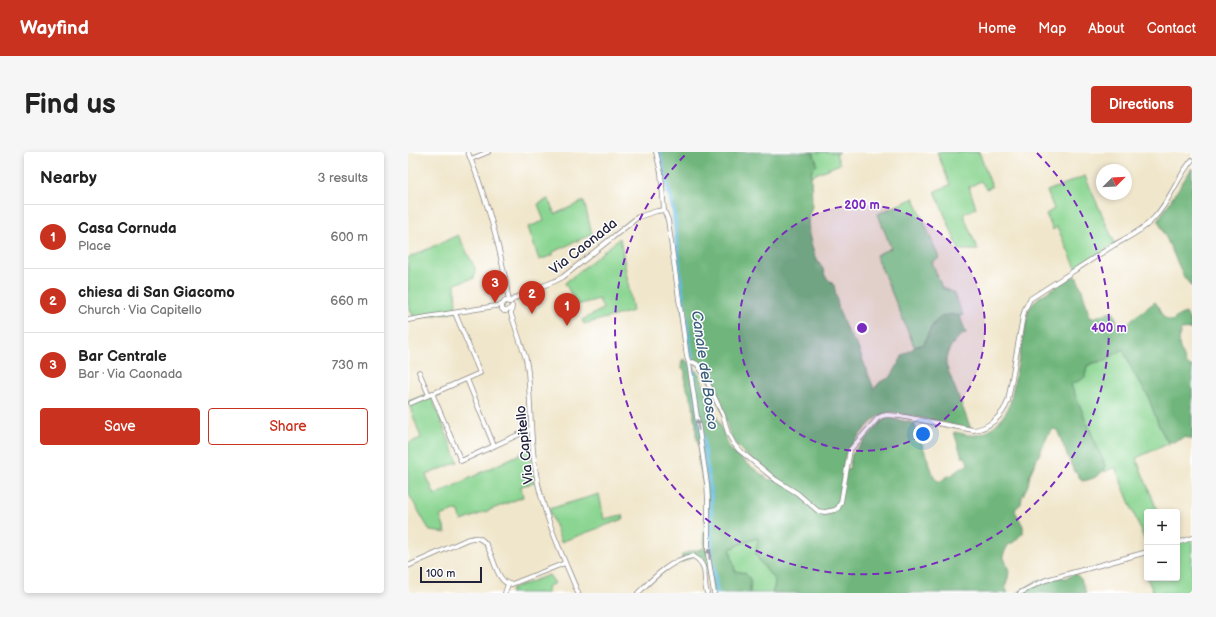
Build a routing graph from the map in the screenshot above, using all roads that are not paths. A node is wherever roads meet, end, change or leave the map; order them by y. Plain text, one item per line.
1 (468, 152) edge
2 (488, 152) edge
3 (656, 152) edge
4 (471, 159) junction
5 (1192, 160) edge
6 (664, 210) junction
7 (509, 296) junction
8 (510, 303) junction
9 (503, 307) junction
10 (455, 313) junction
11 (511, 314) junction
12 (408, 320) edge
13 (691, 362) junction
14 (419, 372) dead end
15 (467, 379) junction
16 (431, 394) junction
17 (411, 403) dead end
18 (531, 429) junction
19 (494, 446) junction
20 (1192, 538) edge
21 (1180, 542) edge
22 (1144, 553) edge
23 (566, 562) junction
24 (408, 566) edge
25 (508, 584) junction
26 (505, 593) edge
27 (578, 593) edge
28 (638, 593) edge
29 (707, 593) edge
30 (714, 593) edge
31 (1020, 593) edge

1 - 4 street
2 - 4 street
3 - 6 street
4 - 7 street
5 - 13 street
6 - 8 street, Via Caonada
6 - 13 street
7 - 8 street
7 - 9 street
8 - 9 street, Via Caonada
8 - 9 street, Via Caonada
8 - 11 street, Via Capitello
9 - 10 street, Via Caonada
9 - 11 street
10 - 12 street, Via Caonada
10 - 15 street
11 - 18 street, Via Capitello
30 -> 13 street
14 - 16 street
15 - 16 street
15 - 19 street
16 - 17 street
16 - 19 street
18 - 19 street
18 - 23 street, Via Capitello
20 - 21 street
22 - 31 street
23 - 25 street
23 - 27 street, Via Capitello
24 - 25 street
25 - 26 street
28 - 29 street

